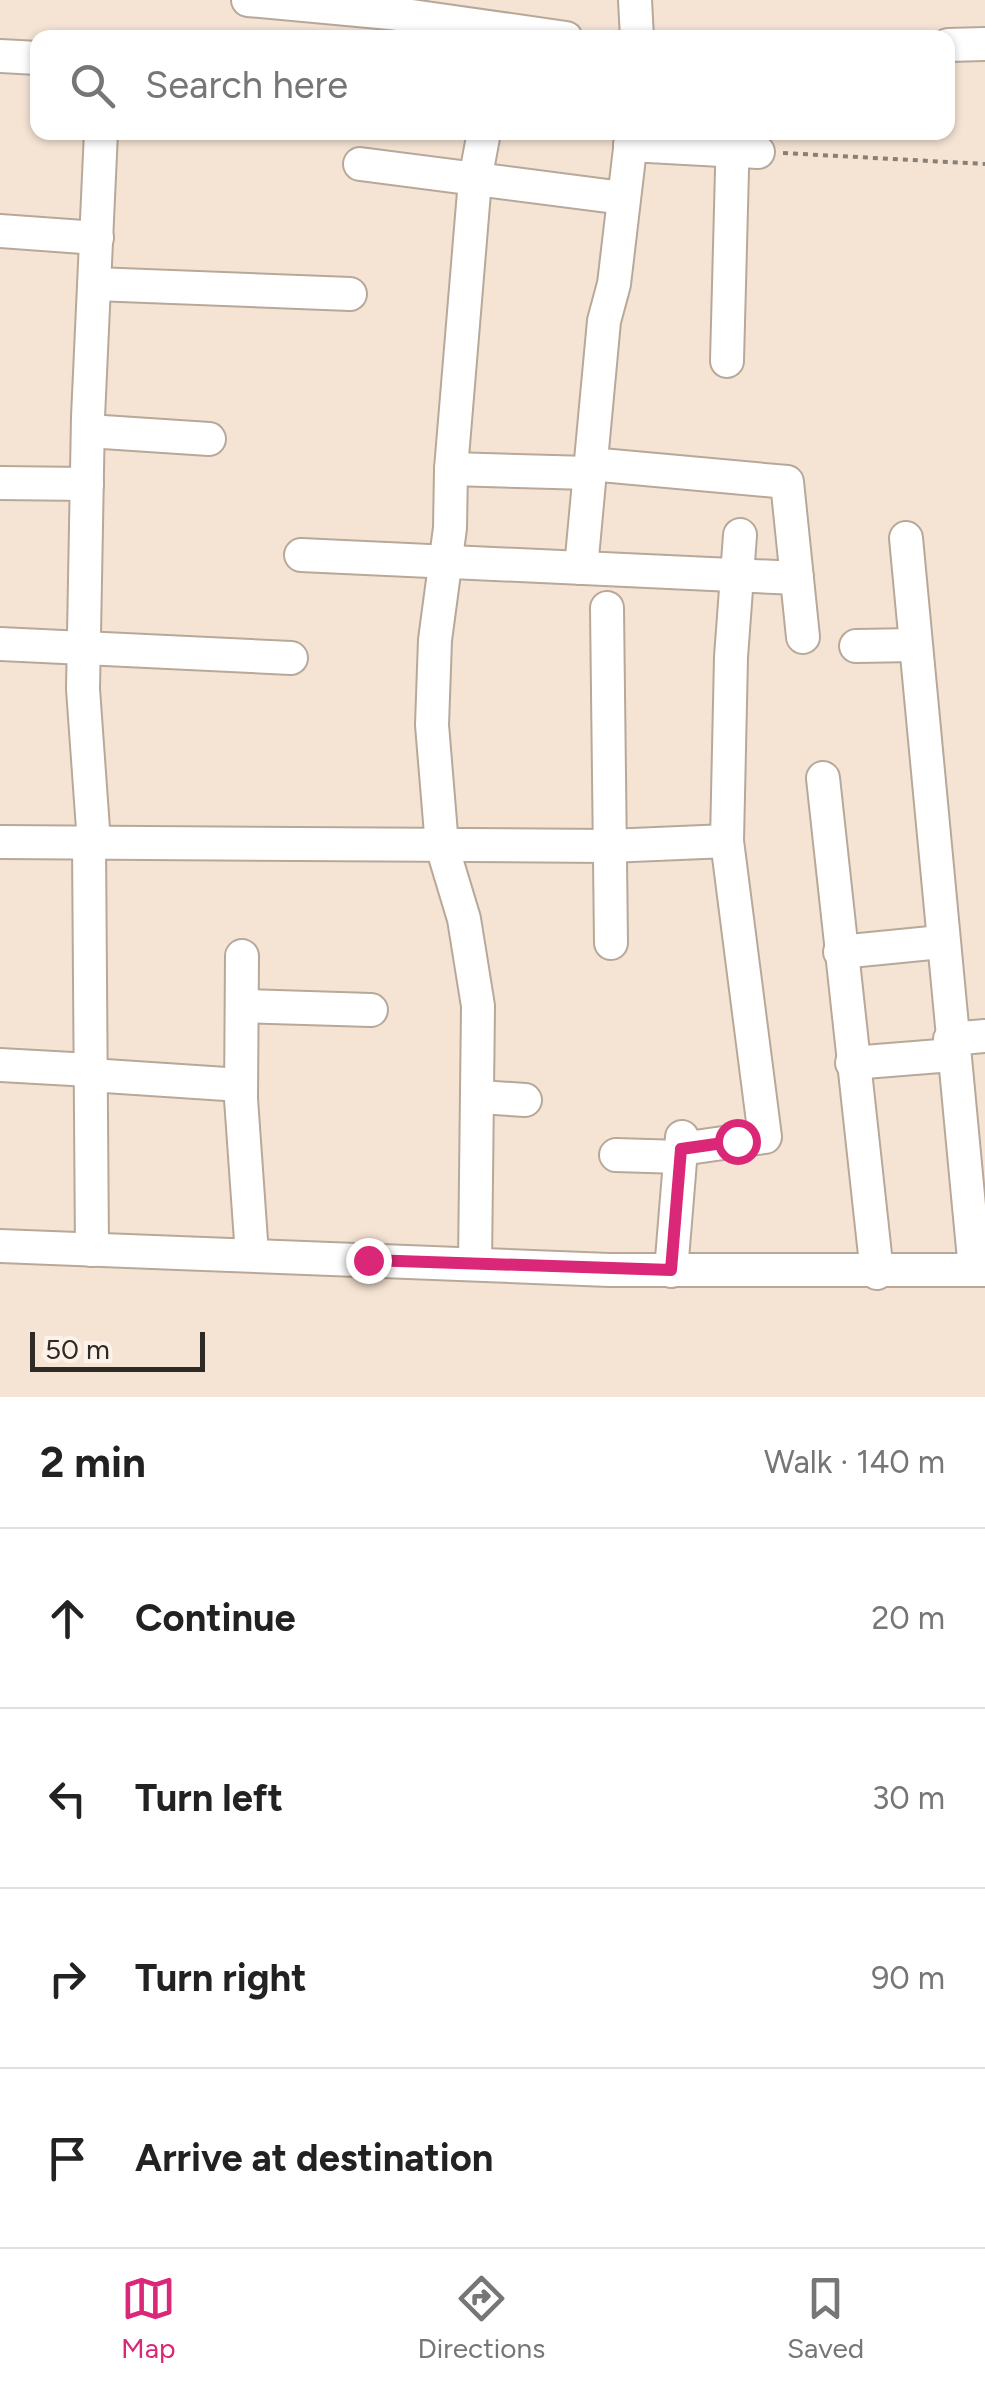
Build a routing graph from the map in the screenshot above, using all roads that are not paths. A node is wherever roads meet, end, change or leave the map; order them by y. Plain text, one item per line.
1 (248, 0) edge
2 (635, 0) edge
3 (512, 30) edge
4 (637, 30) edge
5 (985, 44) edge
6 (955, 46) edge
7 (0, 56) edge
8 (30, 58) edge
9 (101, 140) edge
10 (482, 140) edge
11 (631, 140) edge
12 (662, 140) edge
13 (741, 145) edge
14 (360, 164) dead end
15 (475, 180) junction
16 (623, 198) junction
17 (0, 231) edge
18 (97, 238) junction
19 (95, 284) junction
20 (350, 294) dead end
21 (727, 360) dead end
22 (88, 431) junction
23 (209, 440) dead end
24 (451, 468) junction
25 (589, 468) junction
26 (0, 483) edge
27 (87, 484) junction
28 (740, 535) dead end
29 (906, 538) dead end
30 (301, 555) dead end
31 (446, 560) junction
32 (581, 568) junction
33 (738, 575) junction
34 (797, 578) junction
35 (608, 608) dead end
36 (803, 638) dead end
37 (0, 644) edge
38 (914, 645) junction
39 (83, 646) junction
40 (856, 646) dead end
41 (291, 658) dead end
42 (823, 778) dead end
43 (727, 840) junction
44 (0, 842) edge
45 (92, 843) junction
46 (442, 846) junction
47 (609, 846) junction
48 (941, 942) junction
49 (611, 943) dead end
50 (840, 952) junction
51 (242, 956) dead end
52 (242, 1006) junction
53 (371, 1010) dead end
54 (985, 1036) edge
55 (951, 1047) junction
56 (852, 1063) junction
57 (0, 1065) edge
58 (90, 1072) junction
59 (241, 1085) junction
60 (479, 1097) junction
61 (526, 1100) dead end
62 (681, 1148) junction
63 (616, 1155) dead end
64 (0, 1246) edge
65 (92, 1250) junction
66 (252, 1255) junction
67 (475, 1264) junction
68 (671, 1270) junction
69 (980, 1270) edge
70 (877, 1272) junction

1 - 3 street
2 - 4 street
5 - 6 street
7 - 8 street
9 - 18 street
10 - 15 street
11 - 16 street
12 - 13 street
13 - 21 street
14 - 15 street
15 - 16 street
15 - 24 street
16 - 25 street
17 - 18 street
18 - 19 street
19 - 20 street
19 - 22 street
22 - 23 street
22 - 27 street
24 - 25 street
24 - 31 street
25 - 32 street
25 - 34 street
26 - 27 street
27 - 39 street
28 - 33 street
29 - 38 street
30 - 31 street
31 - 32 street
31 - 46 street
32 - 33 street
33 - 34 street
33 - 43 street
34 - 36 street
35 - 47 street
37 - 39 street
38 - 40 street
38 - 48 street
39 - 41 street
39 - 45 street
42 - 50 street
43 - 47 street
43 - 62 street
44 - 45 street
45 - 46 street
45 - 58 street
46 - 47 street
46 - 60 street
47 - 49 street
48 - 50 street
48 - 55 street
50 - 56 street
51 - 52 street
52 - 53 street
52 - 59 street
54 - 55 street
55 - 56 street
55 - 69 street
56 - 70 street
57 - 58 street
58 - 59 street
58 - 65 street
59 - 66 street
60 - 61 street
60 - 67 street
62 - 63 street
62 - 68 street
64 - 65 street
65 - 66 street
66 - 67 street
67 - 68 street
68 - 70 street
69 - 70 street

